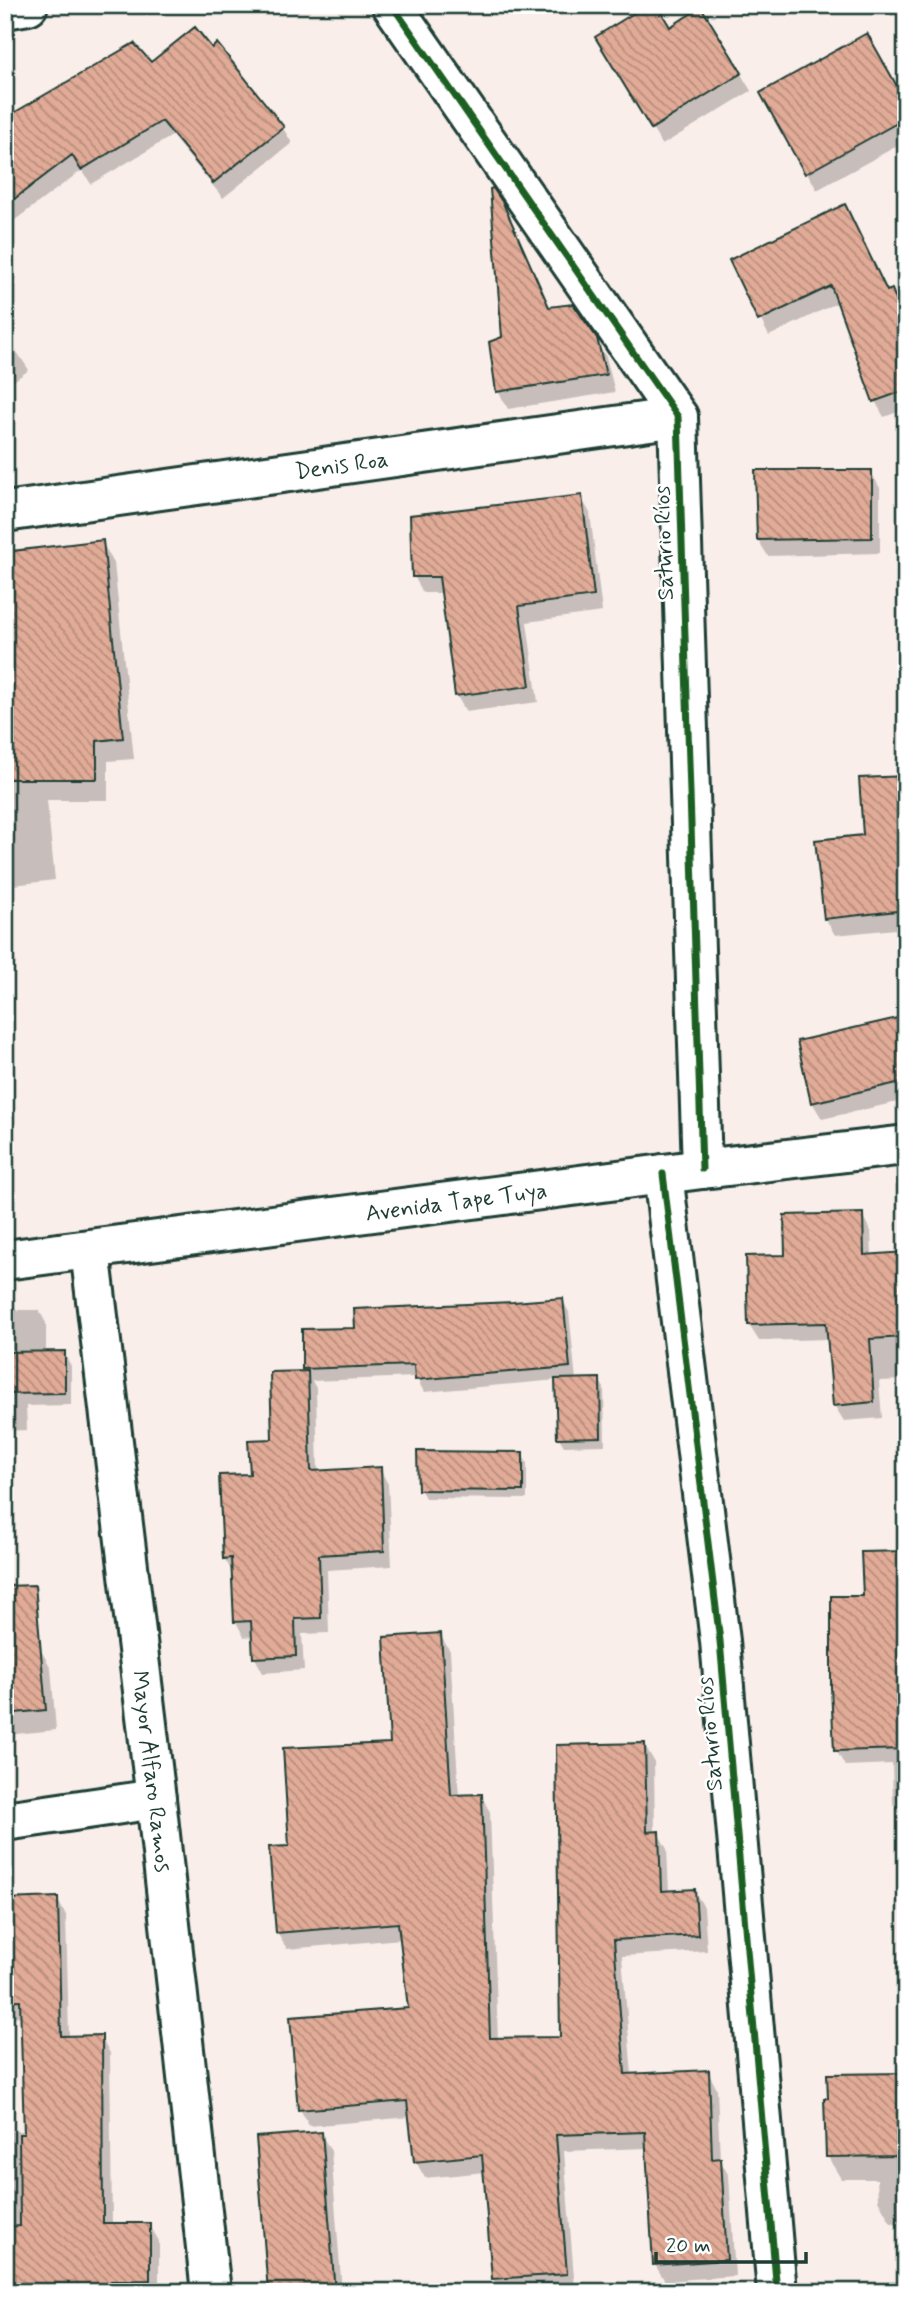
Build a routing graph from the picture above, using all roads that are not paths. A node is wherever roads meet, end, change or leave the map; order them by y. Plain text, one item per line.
1 (28, 5) edge
2 (392, 5) edge
3 (5, 9) edge
4 (678, 417) junction
5 (5, 512) edge
6 (906, 1145) edge
7 (702, 1169) junction
8 (663, 1174) junction
9 (90, 1250) junction
10 (5, 1260) edge
11 (156, 1800) junction
12 (5, 1821) edge
13 (211, 2292) edge
14 (777, 2292) edge

1 - 3 street
2 - 4 street
4 - 5 street, Denis Roa
4 - 7 street, Saturio Ríos
6 - 7 street, Avenida Tape Tuya
7 - 8 street, Avenida Tape Tuya
8 - 9 street, Avenida Tape Tuya
8 - 14 street, Saturio Ríos
9 - 10 street, Avenida Tape Tuya
9 - 11 street, Mayor Alfaro Ramos
11 - 12 street
11 - 13 street, Mayor Alfaro Ramos

